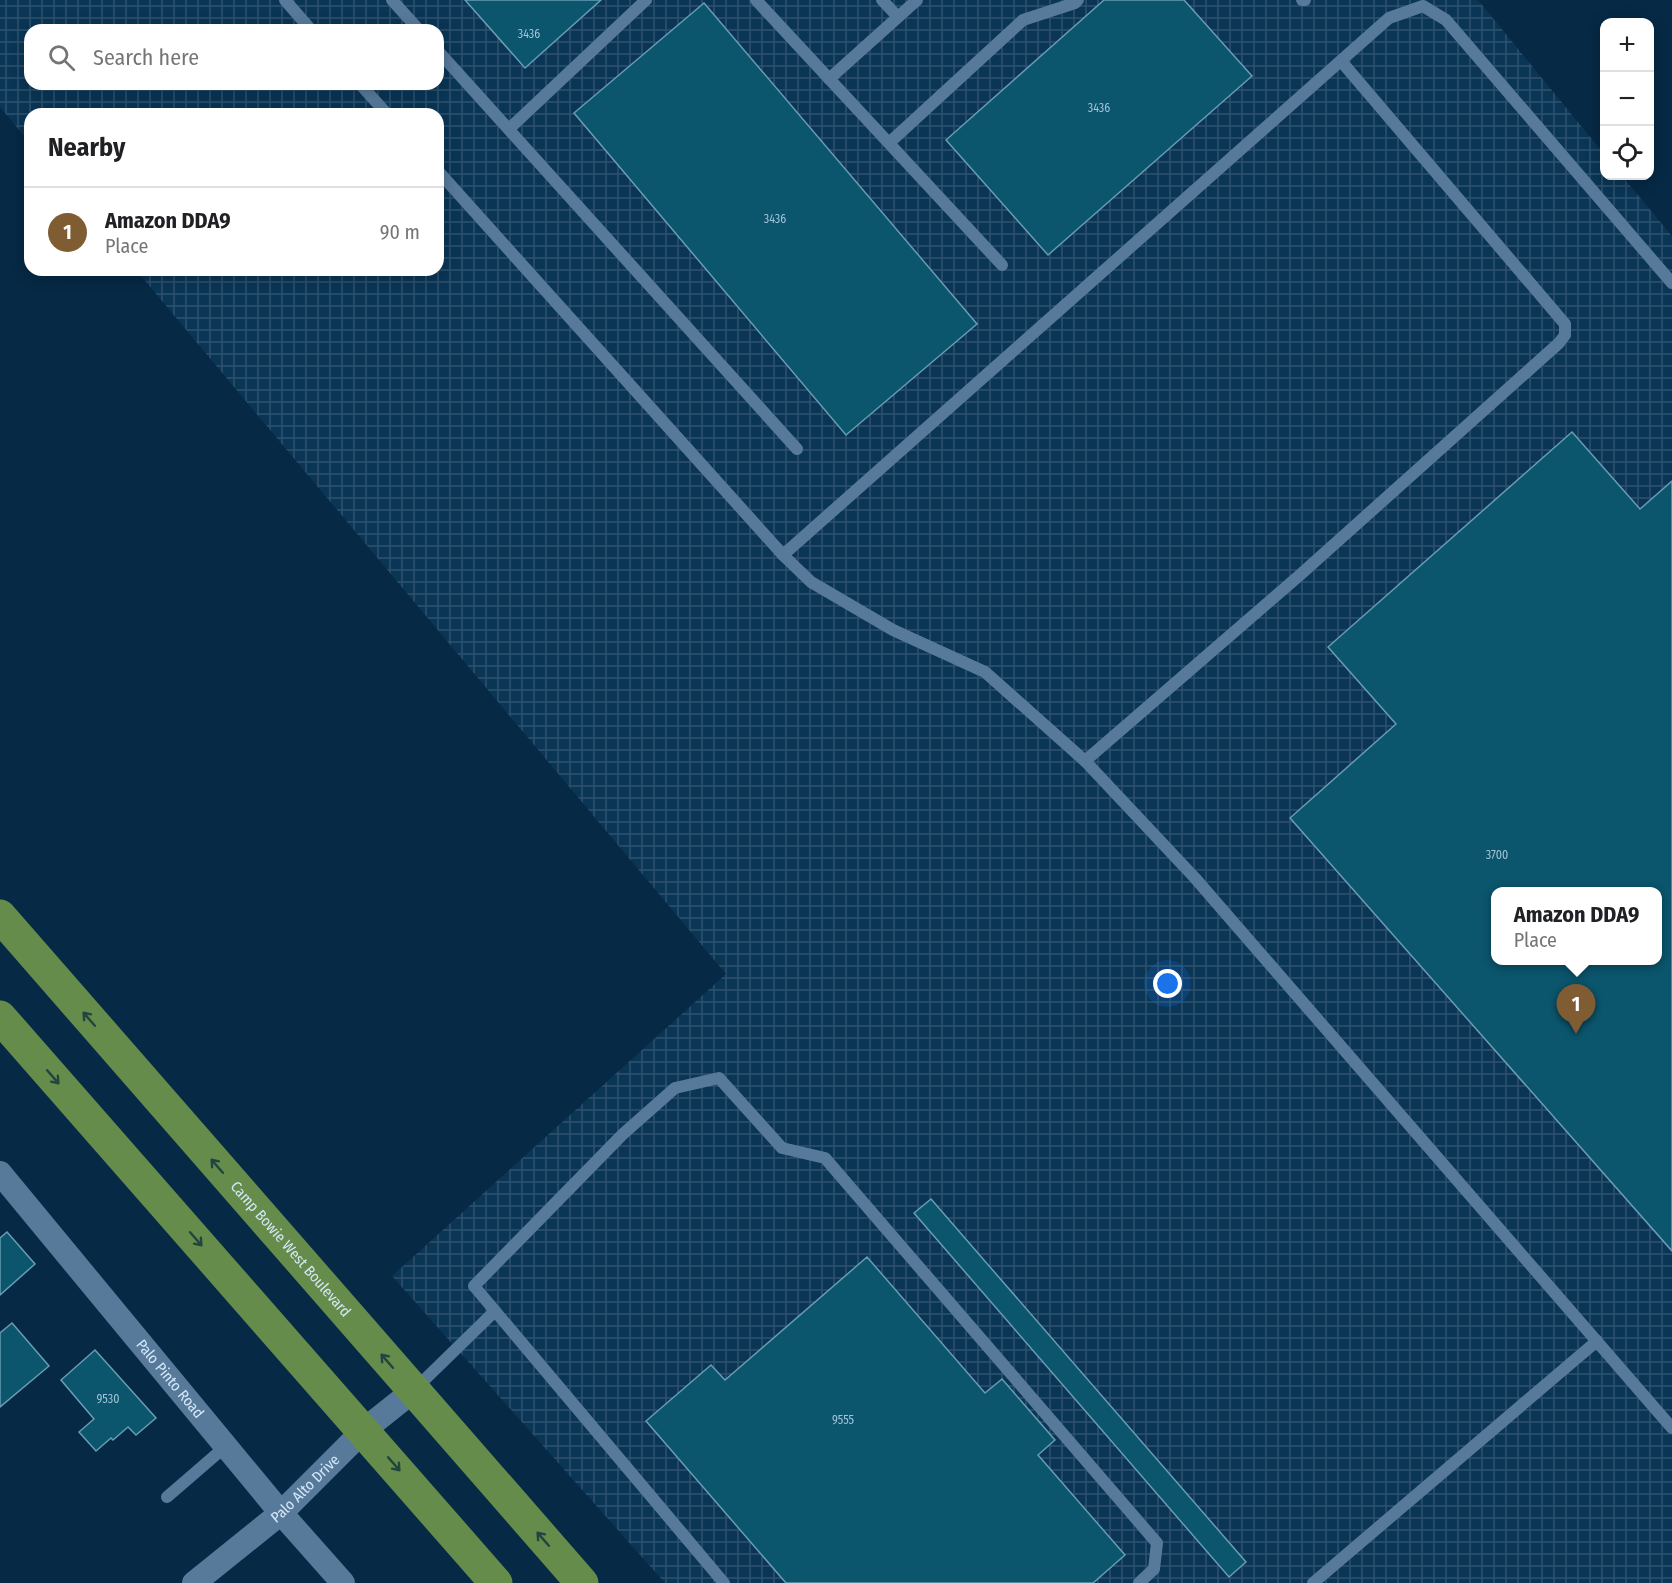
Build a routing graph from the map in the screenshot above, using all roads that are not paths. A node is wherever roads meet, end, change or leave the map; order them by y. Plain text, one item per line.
1 (285, 0) edge
2 (392, 0) edge
3 (646, 0) edge
4 (756, 0) edge
5 (882, 0) edge
6 (917, 0) edge
7 (1078, 0) edge
8 (898, 17) junction
9 (306, 24) edge
10 (414, 24) edge
11 (444, 58) edge
12 (1341, 61) junction
13 (829, 79) junction
14 (365, 90) edge
15 (382, 108) edge
16 (508, 129) junction
17 (889, 143) junction
18 (444, 178) edge
19 (1002, 265) dead end
20 (1672, 283) edge
21 (797, 449) dead end
22 (783, 555) junction
23 (1085, 760) junction
24 (0, 916) edge
25 (0, 1017) edge
26 (0, 1173) edge
27 (495, 1311) junction
28 (1597, 1341) junction
29 (413, 1391) junction
30 (1672, 1428) edge
31 (364, 1430) junction
32 (226, 1446) junction
33 (167, 1497) dead end
34 (281, 1513) junction
35 (194, 1583) edge
36 (343, 1583) edge
37 (496, 1583) edge
38 (582, 1583) edge
39 (724, 1583) edge
40 (1138, 1583) edge
41 (1313, 1583) edge

1 - 9 lane
2 - 10 lane
3 - 16 lane
4 - 13 lane
5 - 8 lane
6 - 8 lane
7 - 17 lane
8 - 13 lane
11 - 16 lane
12 - 20 lane
12 - 22 lane
12 - 23 lane
13 - 17 lane
14 - 15 lane
16 - 21 lane
17 - 19 lane
18 - 22 lane
22 - 23 lane
23 - 28 lane
29 -> 24 main road, Camp Bowie West Boulevard
25 -> 31 main road
26 - 32 street, Palo Pinto Road
27 - 29 lane
27 - 39 lane
27 - 40 lane
28 - 30 lane
28 - 41 lane
29 - 31 street, Palo Alto Drive
38 -> 29 main road, Camp Bowie West Boulevard
31 - 34 street, Palo Alto Drive
31 -> 37 main road
32 - 33 lane
32 - 34 street, Palo Pinto Road
34 - 35 street, Palo Alto Drive
34 - 36 street, Palo Pinto Road

